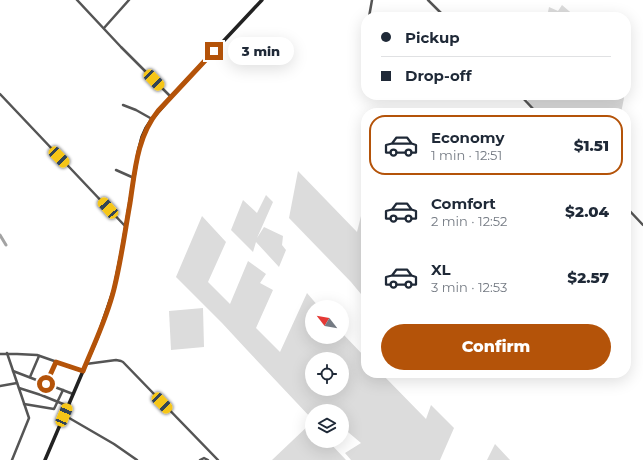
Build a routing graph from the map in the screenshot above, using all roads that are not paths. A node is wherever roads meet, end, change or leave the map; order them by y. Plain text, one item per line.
1 (77, 0) edge
2 (129, 0) edge
3 (262, 0) edge
4 (372, 0) edge
5 (428, 0) edge
6 (370, 12) edge
7 (440, 12) edge
8 (104, 28) junction
9 (0, 94) edge
10 (171, 97) junction
11 (525, 100) edge
12 (123, 105) dead end
13 (532, 108) edge
14 (152, 119) junction
15 (116, 170) dead end
16 (134, 178) junction
17 (631, 212) edge
18 (643, 225) edge
19 (126, 226) junction
20 (7, 353) junction
21 (0, 354) edge
22 (39, 356) junction
23 (56, 362) junction
24 (86, 364) junction
25 (13, 371) junction
26 (83, 371) junction
27 (30, 377) junction
28 (17, 383) junction
29 (46, 384) junction
30 (0, 386) edge
31 (19, 388) junction
32 (63, 390) junction
33 (73, 394) junction
34 (58, 401) junction
35 (24, 404) junction
36 (68, 406) junction
37 (64, 415) junction
38 (12, 460) edge
39 (45, 460) edge
40 (138, 460) edge
41 (200, 460) edge
42 (208, 460) edge
43 (218, 460) edge

1 - 8 street
2 - 8 street
3 - 10 main road
4 - 6 street
5 - 7 street
8 - 10 street
9 - 19 street
10 - 14 main road
11 - 13 street
12 - 14 street
14 - 16 main road
15 - 16 street
16 - 19 main road
17 - 18 street
19 - 24 main road
20 - 21 street
20 - 22 street
20 - 25 street
22 - 23 street
22 - 27 street
23 - 26 street
23 - 29 street
24 - 26 main road
24 - 43 street
25 - 27 street
25 - 28 street
26 - 33 main road
27 - 29 street
28 - 30 street
28 - 31 street
29 - 32 street
31 - 34 street
31 - 35 street
32 - 33 street
32 - 34 street
33 - 36 main road
34 - 35 street
34 - 36 street
35 - 38 street
36 - 37 main road
37 - 39 main road
37 - 40 street
41 - 42 street

